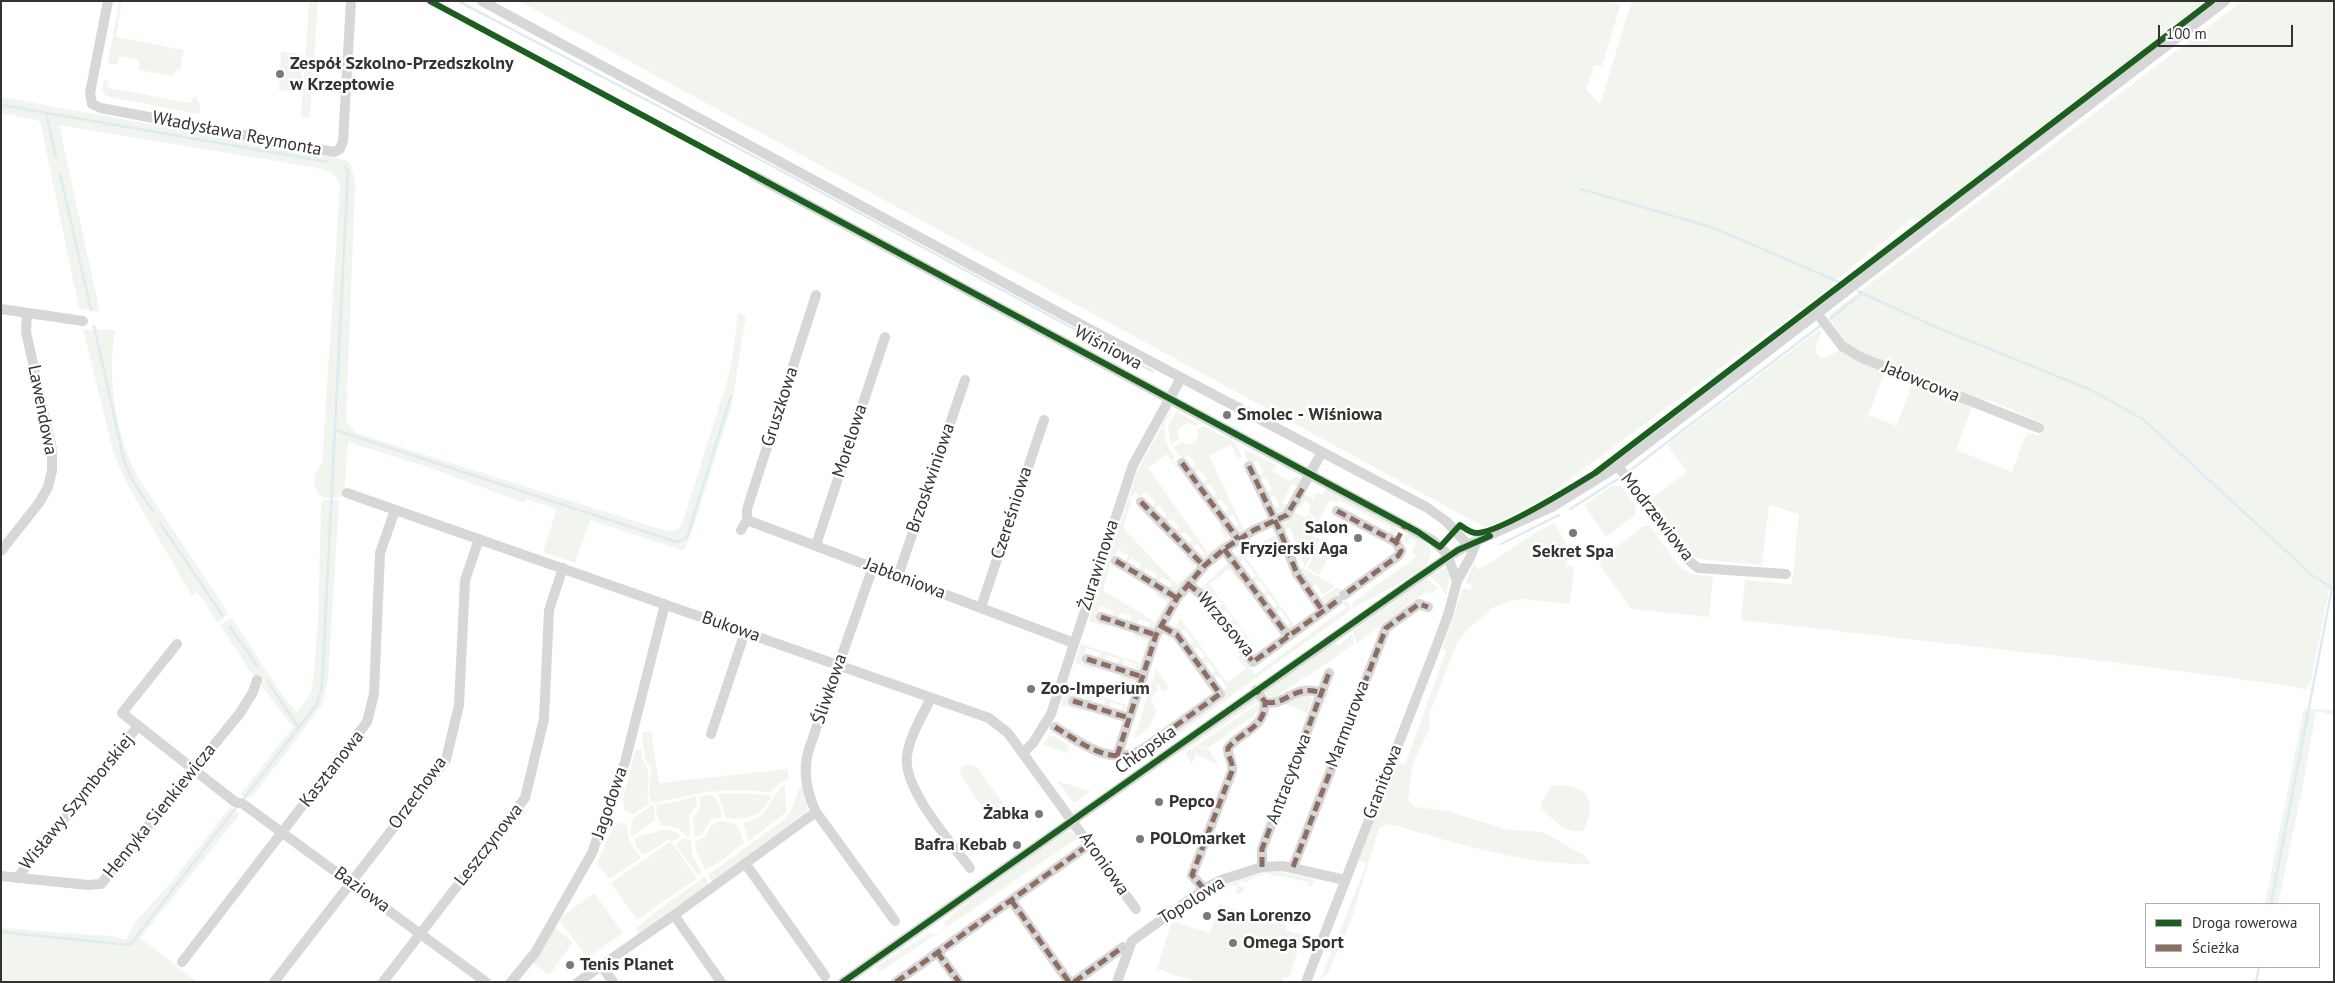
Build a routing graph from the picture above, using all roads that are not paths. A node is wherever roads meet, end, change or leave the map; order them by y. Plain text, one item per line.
1 (108, 1) edge
2 (351, 1) edge
3 (482, 1) edge
4 (2225, 1) edge
5 (753, 175) dead end
6 (816, 295) dead end
7 (1, 309) edge
8 (27, 313) junction
9 (1817, 313) junction
10 (83, 321) dead end
11 (885, 337) dead end
12 (1181, 378) junction
13 (965, 380) dead end
14 (1169, 398) junction
15 (1044, 420) dead end
16 (2039, 428) dead end
17 (1322, 452) junction
18 (1182, 463) dead end
19 (1248, 466) dead end
20 (1618, 466) junction
21 (1310, 474) junction
22 (347, 493) dead end
23 (1141, 502) dead end
24 (395, 510) junction
25 (1337, 511) dead end
26 (746, 520) junction
27 (1275, 521) junction
28 (1410, 528) junction
29 (741, 530) dead end
30 (479, 539) junction
31 (1238, 539) junction
32 (1396, 542) junction
33 (1472, 543) junction
34 (816, 546) junction
35 (1224, 549) junction
36 (1, 551) edge
37 (1446, 555) junction
38 (1116, 561) dead end
39 (1204, 566) junction
40 (873, 567) junction
41 (563, 568) junction
42 (1786, 574) dead end
43 (898, 576) junction
44 (1457, 581) junction
45 (1188, 584) junction
46 (1177, 598) junction
47 (665, 604) junction
48 (981, 608) junction
49 (1428, 608) dead end
50 (1323, 611) junction
51 (1101, 617) dead end
52 (1159, 631) junction
53 (745, 632) junction
54 (1288, 636) junction
55 (1074, 643) junction
56 (177, 644) dead end
57 (1087, 659) dead end
58 (839, 666) junction
59 (1329, 673) dead end
60 (1143, 676) junction
61 (257, 680) dead end
62 (1256, 690) junction
63 (1322, 692) junction
64 (930, 698) junction
65 (1072, 701) dead end
66 (1265, 702) junction
67 (1129, 718) junction
68 (138, 726) junction
69 (1055, 727) dead end
70 (711, 734) dead end
71 (1023, 753) junction
72 (1117, 756) junction
73 (194, 771) junction
74 (816, 812) junction
75 (1072, 820) junction
76 (282, 833) junction
77 (1090, 844) junction
78 (745, 863) junction
79 (1262, 867) junction
80 (970, 868) dead end
81 (1293, 868) junction
82 (1, 876) edge
83 (17, 878) junction
84 (1345, 880) junction
85 (351, 883) junction
86 (1204, 889) junction
87 (1010, 900) junction
88 (1136, 909) dead end
89 (674, 916) junction
90 (895, 922) dead end
91 (421, 933) junction
92 (1123, 947) dead end
93 (938, 952) junction
94 (182, 962) dead end
95 (601, 965) junction
96 (825, 976) dead end
97 (274, 982) edge
98 (383, 982) edge
99 (486, 982) edge
100 (511, 982) edge
101 (578, 982) edge
102 (613, 982) edge
103 (721, 982) edge
104 (843, 982) edge
105 (896, 982) edge
106 (959, 982) edge
107 (1069, 982) edge
108 (1074, 982) edge
109 (1117, 982) edge
110 (1306, 982) edge

1 - 2 street, Władysława Reymonta
3 - 12 street
4 - 9 street, Chłopska
5 - 14 street, Wiśniowa
6 - 26 street, Gruszkowa
7 - 8 street
8 - 10 street
8 - 36 street, Lawendowa
9 - 16 street, Jałowcowa
9 - 20 street, Chłopska
11 - 34 street, Morelowa
12 - 14 street, Żurawinowa
12 - 17 street
13 - 43 street, Brzoskwiniowa
14 - 21 street, Wiśniowa
14 - 55 street, Żurawinowa
15 - 48 street, Czereśniowa
17 - 21 street, Wrzosowa
17 - 33 street
18 - 31 street
19 - 27 street
20 - 33 street, Chłopska
20 - 42 street, Modrzewiowa
21 - 27 street, Wrzosowa
21 - 28 street, Wiśniowa
22 - 24 street, Bukowa
23 - 39 street, Wrzosowa
24 - 30 street, Bukowa
24 - 76 street, Kasztanowa
25 - 32 street
26 - 29 street
26 - 34 street, Jabłoniowa
27 - 31 street, Wrzosowa
27 - 50 street
28 - 32 street
28 - 37 street, Wiśniowa
30 - 41 street, Bukowa
30 - 85 street, Orzechowa
31 - 35 street, Wrzosowa
32 - 50 street, Wrzosowa
33 - 37 street, Chłopska
33 - 44 street, Granitowa
34 - 40 street, Jabłoniowa
35 - 39 street, Wrzosowa
35 - 54 street
37 - 44 street
37 - 62 street, Chłopska
38 - 46 street, Wrzosowa
39 - 45 street, Wrzosowa
40 - 43 street, Jabłoniowa
40 - 58 street, Śliwkowa
41 - 47 street, Bukowa
41 - 91 street, Leszczynowa
43 - 48 street, Jabłoniowa
44 - 84 street, Granitowa
45 - 46 street, Wrzosowa
45 - 54 street, Wrzosowa
46 - 52 street, Wrzosowa
47 - 53 street, Bukowa
47 - 100 street, Jagodowa
48 - 55 street, Jabłoniowa
49 - 81 street, Marmurowa
50 - 54 street, Wrzosowa
51 - 52 street
52 - 60 street, Wrzosowa
52 - 72 street
53 - 58 street, Bukowa
53 - 70 street
55 - 71 street, Żurawinowa
56 - 68 street, Baziowa
57 - 60 street
58 - 64 street, Bukowa
58 - 74 street, Śliwkowa
59 - 63 street, Antracytowa
60 - 67 street, Wrzosowa
61 - 73 street, Henryka Sienkiewicza
62 - 66 street
62 - 75 street, Chłopska
63 - 66 street
63 - 79 street, Antracytowa
64 - 71 street, Bukowa
64 - 80 street
65 - 67 street
66 - 86 street
67 - 72 street, Wrzosowa
68 - 73 street, Baziowa
68 - 83 street, Wisławy Szymborskiej
69 - 72 street
71 - 75 street, Bukowa
73 - 76 street, Baziowa
73 - 83 street, Henryka Sienkiewicza
74 - 78 street
74 - 90 street, Śliwkowa
75 - 77 street, Aroniowa
75 - 104 street, Chłopska
76 - 85 street, Baziowa
76 - 94 street, Kasztanowa
77 - 87 street
77 - 88 street, Aroniowa
78 - 89 street
78 - 96 street
79 - 81 street, Topolowa
79 - 86 street, Topolowa
81 - 84 street, Topolowa
82 - 83 street, Henryka Sienkiewicza
84 - 110 street, Granitowa
85 - 91 street, Baziowa
85 - 97 street, Orzechowa
86 - 109 street, Topolowa
87 - 93 street
87 - 107 street
89 - 95 street
89 - 103 street
91 - 98 street, Leszczynowa
91 - 99 street, Baziowa
92 - 108 street
93 - 105 street
93 - 106 street
95 - 101 street
95 - 102 street

